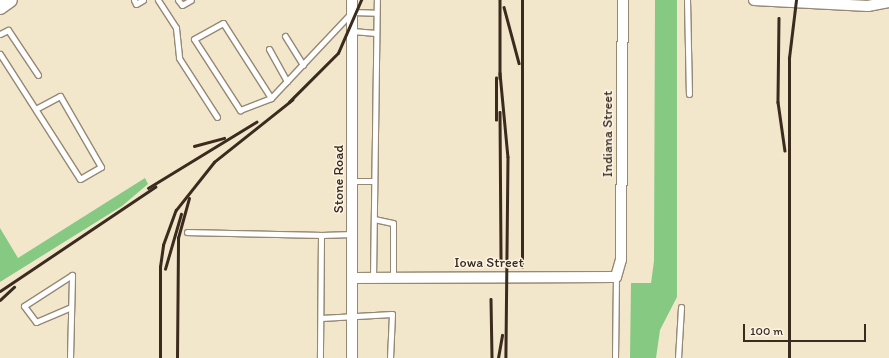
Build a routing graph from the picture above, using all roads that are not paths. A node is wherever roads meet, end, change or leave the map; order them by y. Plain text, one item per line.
1 (10, 0) edge
2 (134, 0) edge
3 (143, 0) edge
4 (158, 0) edge
5 (178, 0) edge
6 (191, 0) edge
7 (352, 0) edge
8 (377, 0) edge
9 (623, 0) edge
10 (687, 0) edge
11 (754, 0) edge
12 (830, 2) edge
13 (889, 2) edge
14 (0, 7) edge
15 (352, 12) junction
16 (376, 13) junction
17 (352, 31) junction
18 (376, 32) junction
19 (0, 34) edge
20 (285, 36) dead end
21 (269, 49) dead end
22 (0, 54) edge
23 (303, 65) junction
24 (38, 75) dead end
25 (287, 81) junction
26 (689, 94) dead end
27 (271, 98) junction
28 (37, 108) junction
29 (217, 117) dead end
30 (353, 181) junction
31 (374, 181) junction
32 (374, 219) junction
33 (187, 232) dead end
34 (352, 234) junction
35 (321, 235) junction
36 (618, 273) junction
37 (393, 277) junction
38 (352, 278) junction
39 (373, 278) junction
40 (681, 306) dead end
41 (71, 307) junction
42 (321, 318) junction
43 (352, 318) junction
44 (70, 358) edge
45 (320, 358) edge
46 (352, 358) edge
47 (390, 358) edge
48 (615, 358) edge
49 (678, 358) edge

1 - 14 street
2 - 3 lane
4 - 29 lane
5 - 6 lane
7 - 15 street, Stone Road
8 - 16 lane
9 - 36 street, Indiana Street
10 - 26 lane
11 - 12 street
12 - 13 street
15 - 16 lane
15 - 17 street, Stone Road
15 - 23 lane
16 - 18 lane
17 - 18 lane
17 - 30 street, Stone Road
18 - 31 lane
19 - 24 lane
20 - 23 lane
21 - 25 lane
22 - 28 lane
23 - 25 lane
25 - 27 lane
27 - 27 lane
28 - 28 lane
30 - 31 lane
30 - 34 street, Stone Road
31 - 32 lane
32 - 37 lane
32 - 39 lane
33 - 35 lane
34 - 35 lane
34 - 38 street, Stone Road
35 - 42 lane
36 - 37 street, Iowa Street
36 - 48 lane
37 - 39 street, Iowa Street
38 - 39 street, Iowa Street
38 - 43 street, Stone Road
40 - 49 lane
41 - 41 lane
41 - 44 lane
42 - 43 lane
42 - 45 lane
43 - 46 street, Stone Road
43 - 47 lane

